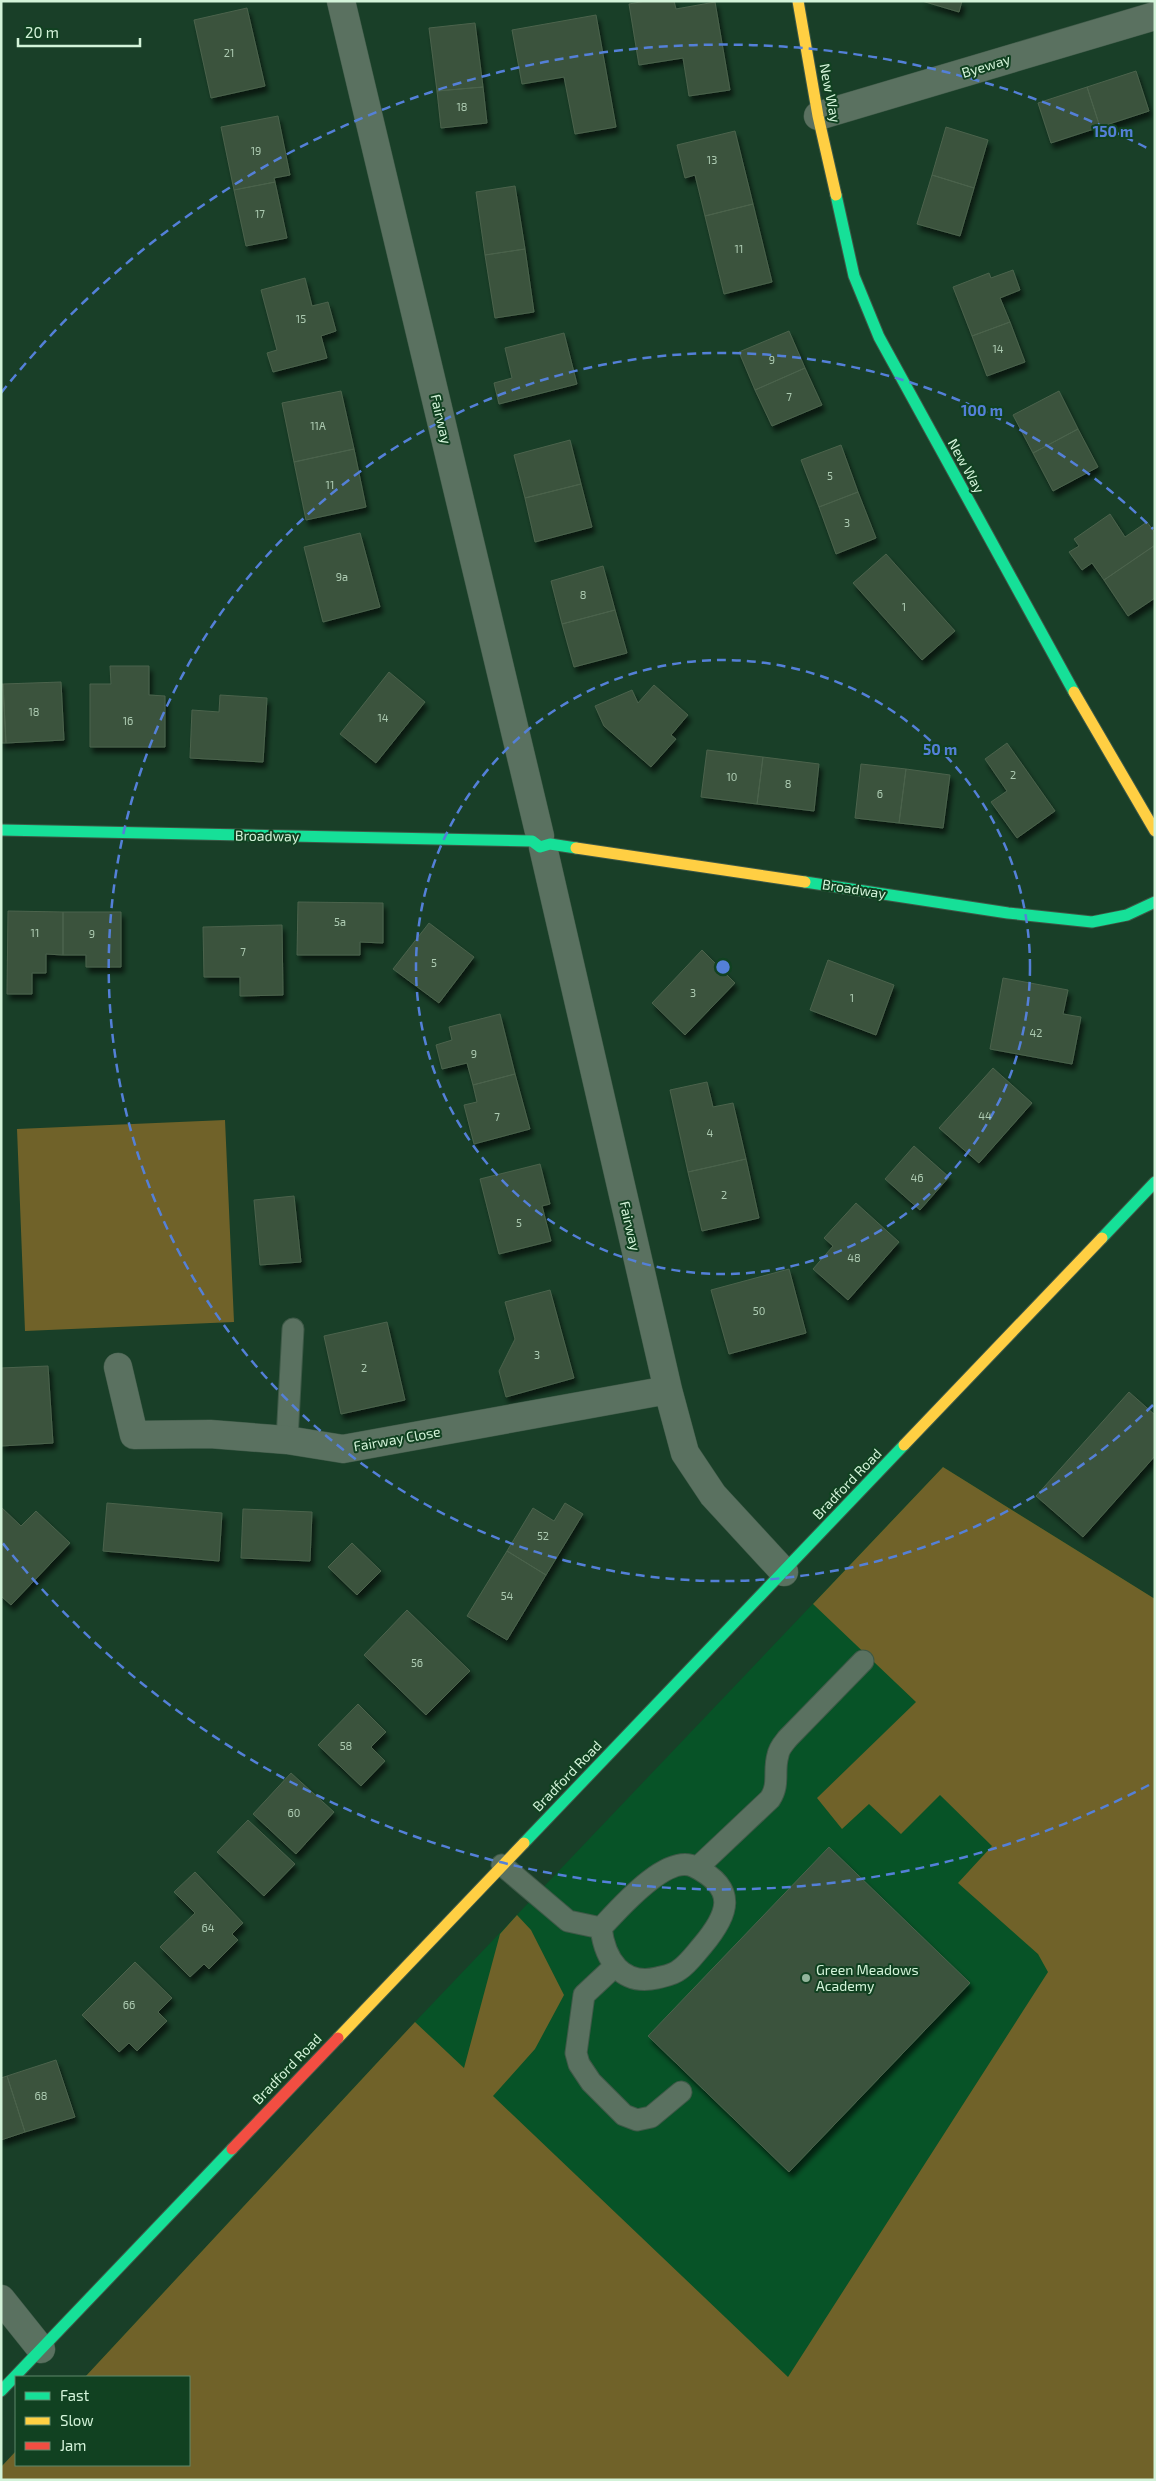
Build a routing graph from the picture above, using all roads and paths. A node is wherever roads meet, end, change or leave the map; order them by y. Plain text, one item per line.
1 (341, 1) edge
2 (798, 1) edge
3 (1155, 16) edge
4 (818, 116) junction
5 (1, 830) edge
6 (1155, 831) edge
7 (541, 842) junction
8 (1155, 902) edge
9 (1155, 1182) edge
10 (293, 1329) dead end
11 (118, 1367) dead end
12 (668, 1390) junction
13 (287, 1440) junction
14 (784, 1572) junction
15 (863, 1661) dead end
16 (502, 1865) junction
17 (697, 1868) junction
18 (601, 1928) junction
19 (615, 1966) junction
20 (681, 2092) dead end
21 (1, 2299) edge
22 (41, 2349) junction
23 (15, 2376) edge
24 (15, 2376) edge
25 (1, 2391) edge

1 - 7 street, Fairway
2 - 4 street, New Way
3 - 4 street, Byeway
4 - 6 street, New Way
5 - 7 street, Broadway
7 - 8 street, Broadway
7 - 12 street, Fairway
9 - 14 street, Bradford Road
10 - 13 lane
11 - 13 street, Fairway Close
12 - 13 street, Fairway Close
12 - 14 street, Fairway
14 - 16 street, Bradford Road
15 - 17 lane
16 - 18 lane
16 - 22 street, Bradford Road
17 - 18 lane
17 - 19 lane
18 - 19 lane
19 - 20 lane
21 - 22 street
22 - 23 street, Bradford Road
24 - 25 street, Bradford Road

